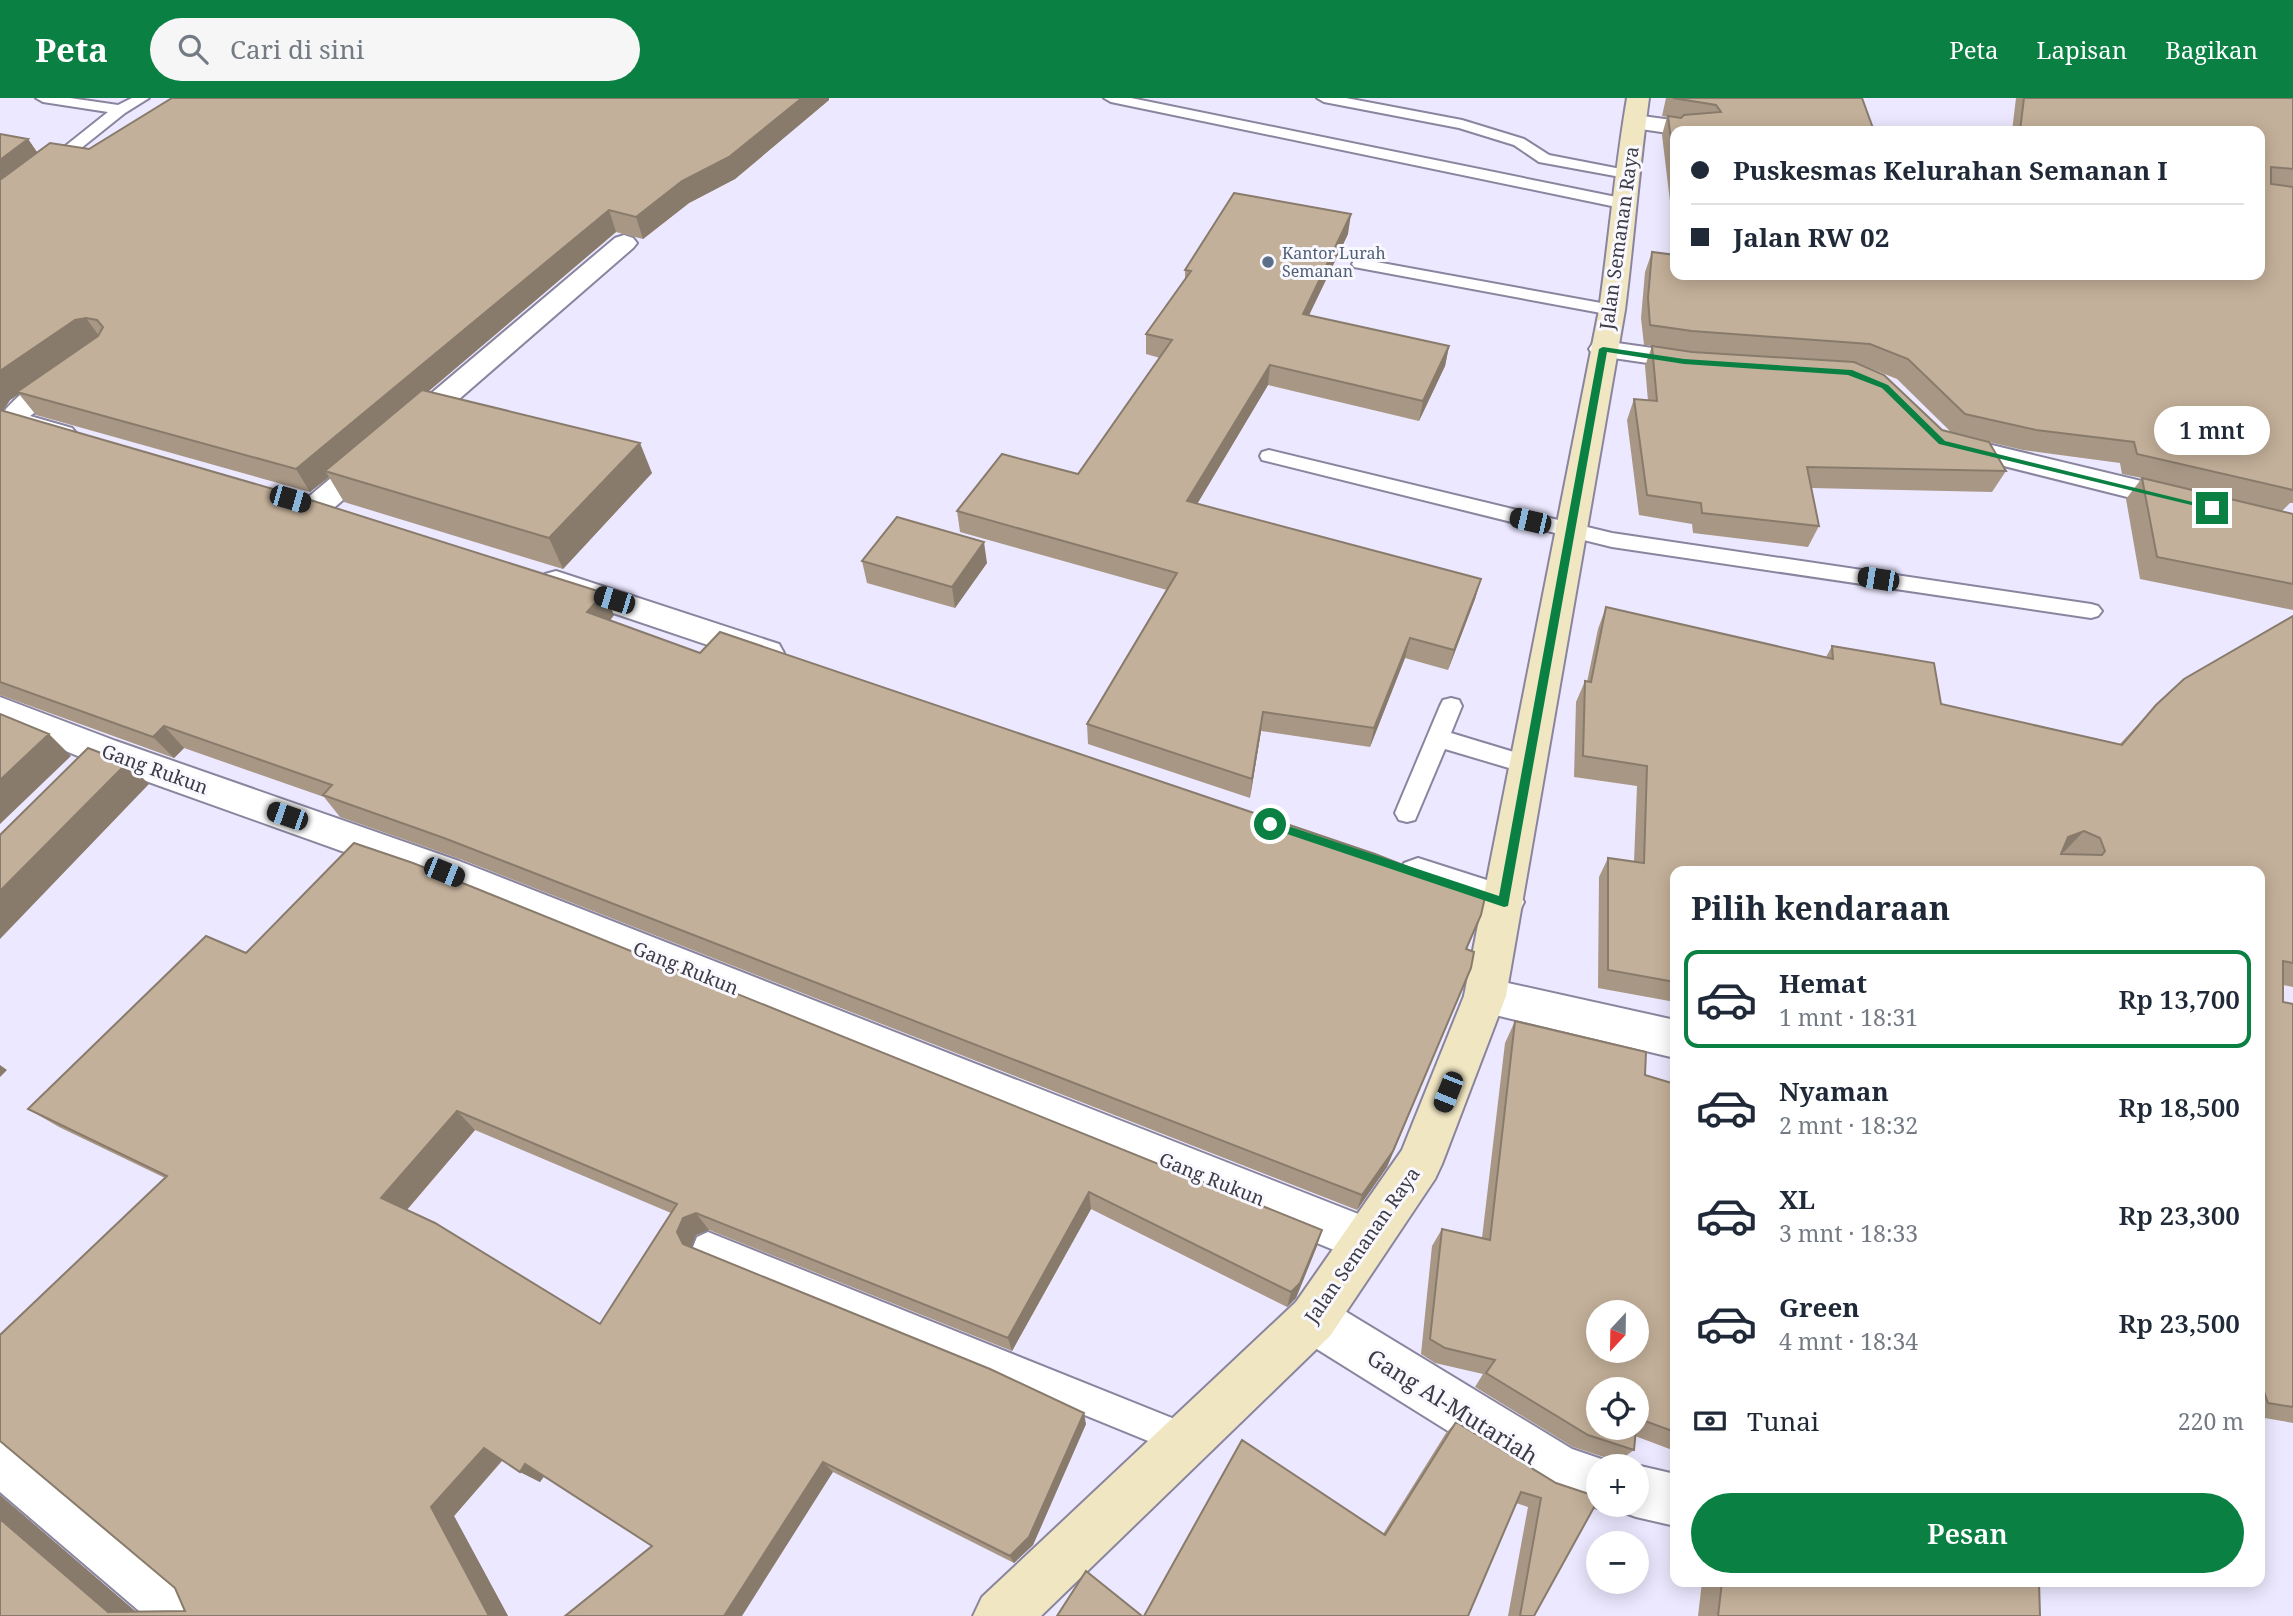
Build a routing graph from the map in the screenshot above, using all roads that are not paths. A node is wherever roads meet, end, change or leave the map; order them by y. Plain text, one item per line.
1 (43, 98) edge
2 (142, 98) edge
3 (1111, 98) edge
4 (1324, 98) edge
5 (120, 110) junction
6 (1636, 110) edge
7 (1686, 126) edge
8 (1626, 189) junction
9 (0, 206) edge
10 (624, 243) edge
11 (1360, 264) dead end
12 (1612, 310) junction
13 (1603, 349) junction
14 (93, 358) edge
15 (1725, 364) edge
16 (1923, 424) edge
17 (92, 443) edge
18 (1269, 456) dead end
19 (2212, 508) edge
20 (353, 518) edge
21 (1571, 530) junction
22 (520, 571) edge
23 (2091, 611) dead end
24 (802, 665) edge
25 (1451, 706) dead end
26 (0, 710) edge
27 (1438, 738) junction
28 (1529, 765) junction
29 (1407, 813) dead end
30 (1383, 862) edge
31 (1504, 902) junction
32 (1486, 996) junction
33 (1670, 1038) edge
34 (1366, 1240) junction
35 (708, 1247) edge
36 (1313, 1319) junction
37 (1185, 1440) junction
38 (0, 1458) edge
39 (1586, 1479) edge
40 (1649, 1494) edge
41 (1670, 1499) edge
42 (187, 1616) edge
43 (1001, 1616) edge

1 - 5 lane
2 - 5 lane
3 - 8 lane
4 - 8 lane
5 - 9 lane
6 - 7 street
6 - 8 street, Jalan Semanan Raya
8 - 12 street, Jalan Semanan Raya
10 - 20 street
11 - 12 lane
12 - 13 street, Jalan Semanan Raya
13 - 15 street
13 - 21 street, Jalan Semanan Raya
14 - 17 street
16 - 19 street
18 - 21 lane
21 - 23 lane
21 - 28 street, Jalan Semanan Raya
22 - 24 street
25 - 27 lane
26 - 34 street, Gang Rukun
27 - 28 lane
27 - 29 lane
28 - 31 street, Jalan Semanan Raya
30 - 31 street
31 - 32 street, Jalan Semanan Raya
32 - 33 street
32 - 34 street, Jalan Semanan Raya
34 - 36 street, Jalan Semanan Raya
35 - 37 lane
36 - 37 street, Jalan Semanan Raya
36 - 39 street, Gang Al-Mutariah
37 - 43 street, Jalan Semanan Raya
38 - 42 street
40 - 41 street

